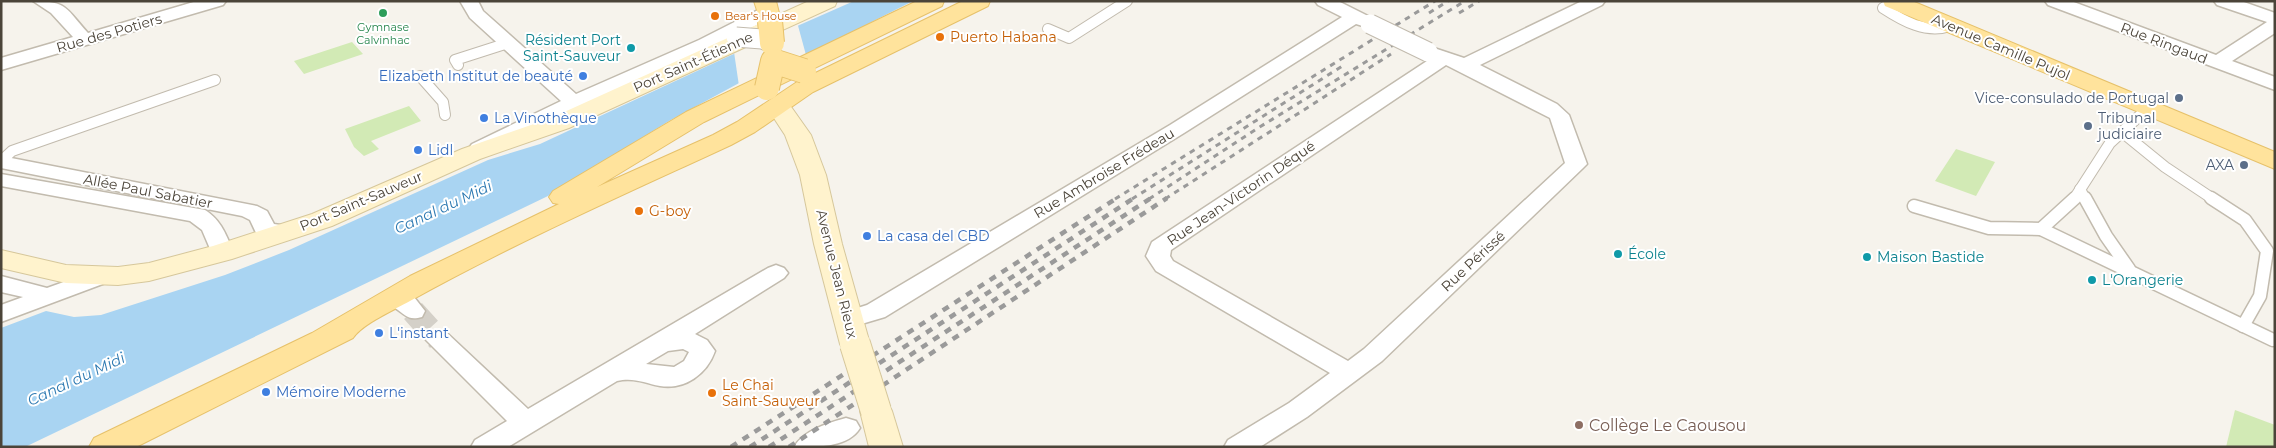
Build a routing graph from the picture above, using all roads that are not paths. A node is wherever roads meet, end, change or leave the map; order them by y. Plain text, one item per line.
1 (42, 1) edge
2 (217, 1) edge
3 (469, 1) edge
4 (827, 1) edge
5 (934, 1) edge
6 (980, 1) edge
7 (1127, 1) edge
8 (1324, 1) edge
9 (1596, 1) edge
10 (1894, 1) edge
11 (2054, 1) edge
12 (2223, 1) edge
13 (2275, 19) edge
14 (1362, 20) junction
15 (2275, 25) edge
16 (770, 28) edge
17 (1048, 29) dead end
18 (84, 40) junction
19 (508, 43) junction
20 (706, 44) junction
21 (1435, 55) junction
22 (2218, 63) junction
23 (1, 64) edge
24 (458, 65) dead end
25 (1465, 66) junction
26 (831, 73) junction
27 (420, 76) dead end
28 (216, 80) dead end
29 (2275, 84) edge
30 (773, 97) junction
31 (575, 102) junction
32 (2148, 108) junction
33 (444, 115) dead end
34 (2122, 132) junction
35 (471, 154) junction
36 (2275, 161) edge
37 (1, 162) edge
38 (1, 180) edge
39 (2080, 189) junction
40 (597, 198) junction
41 (1914, 206) dead end
42 (2041, 229) junction
43 (286, 232) junction
44 (222, 253) junction
45 (477, 255) junction
46 (1, 259) edge
47 (2132, 272) junction
48 (776, 273) dead end
49 (100, 277) junction
50 (1, 284) edge
51 (45, 298) junction
52 (404, 304) junction
53 (1, 314) edge
54 (2243, 326) junction
55 (852, 332) junction
56 (440, 340) tunnel mouth
57 (2273, 340) dead end
58 (660, 345) junction
59 (1349, 373) junction
60 (605, 375) junction
61 (525, 423) junction
62 (846, 428) dead end
63 (106, 447) edge
64 (484, 447) edge
65 (808, 447) edge
66 (886, 447) edge
67 (1238, 447) edge

1 - 18 street
2 - 18 street, Rue des Potiers
3 - 19 street
4 - 35 main road, Port Saint-Étienne
5 - 45 main road
6 - 26 main road
7 - 17 lane
8 - 14 street
9 - 25 street
10 - 32 main road, Avenue Camille Pujol
11 - 22 street, Rue Ringaud
12 - 13 street
14 - 21 street, bridge
14 - 55 street, Rue Ambroise Frédeau
15 - 22 street
16 - 20 street, Port Saint-Sauveur
16 - 20 street, Port Saint-Sauveur, bridge
16 - 26 main road, bridge
16 - 30 main road, bridge
18 - 23 street, Rue des Potiers
19 - 24 lane
19 - 31 street
20 - 31 street, Port Saint-Sauveur
21 - 25 street
21 - 59 street, Rue Jean-Victorin Déqué
22 - 29 street, Rue Ringaud
25 - 59 street, Rue Périssé
26 - 30 main road
27 - 33 lane
28 - 37 lane
30 - 40 main road
30 - 55 main road, Avenue Jean Rieux
31 - 35 street, Port Saint-Sauveur
32 - 34 lane
32 - 36 main road, Avenue Camille Pujol
34 - 39 lane
34 - 54 lane
35 - 43 main road, Port Saint-Sauveur
37 - 43 street, Allée Paul Sabatier
38 - 44 street, Allée Paul Sabatier
39 - 42 lane
39 - 47 lane
40 - 45 main road
40 - 52 main road
41 - 42 lane
42 - 47 lane
43 - 44 main road, Port Saint-Sauveur
44 - 49 main road, Port Saint-Sauveur
45 - 52 main road
46 - 49 main road
47 - 54 lane
48 - 58 street
49 - 51 street, Port Saint-Sauveur
50 - 51 street
51 - 53 street, Port Saint-Sauveur
52 - 63 main road
54 - 57 lane
55 - 66 main road, Avenue Jean Rieux, bridge
56 - 61 street
58 - 60 street
58 - 60 street
59 - 67 street, Rue Périssé
60 - 61 street
61 - 64 street
62 - 65 street

